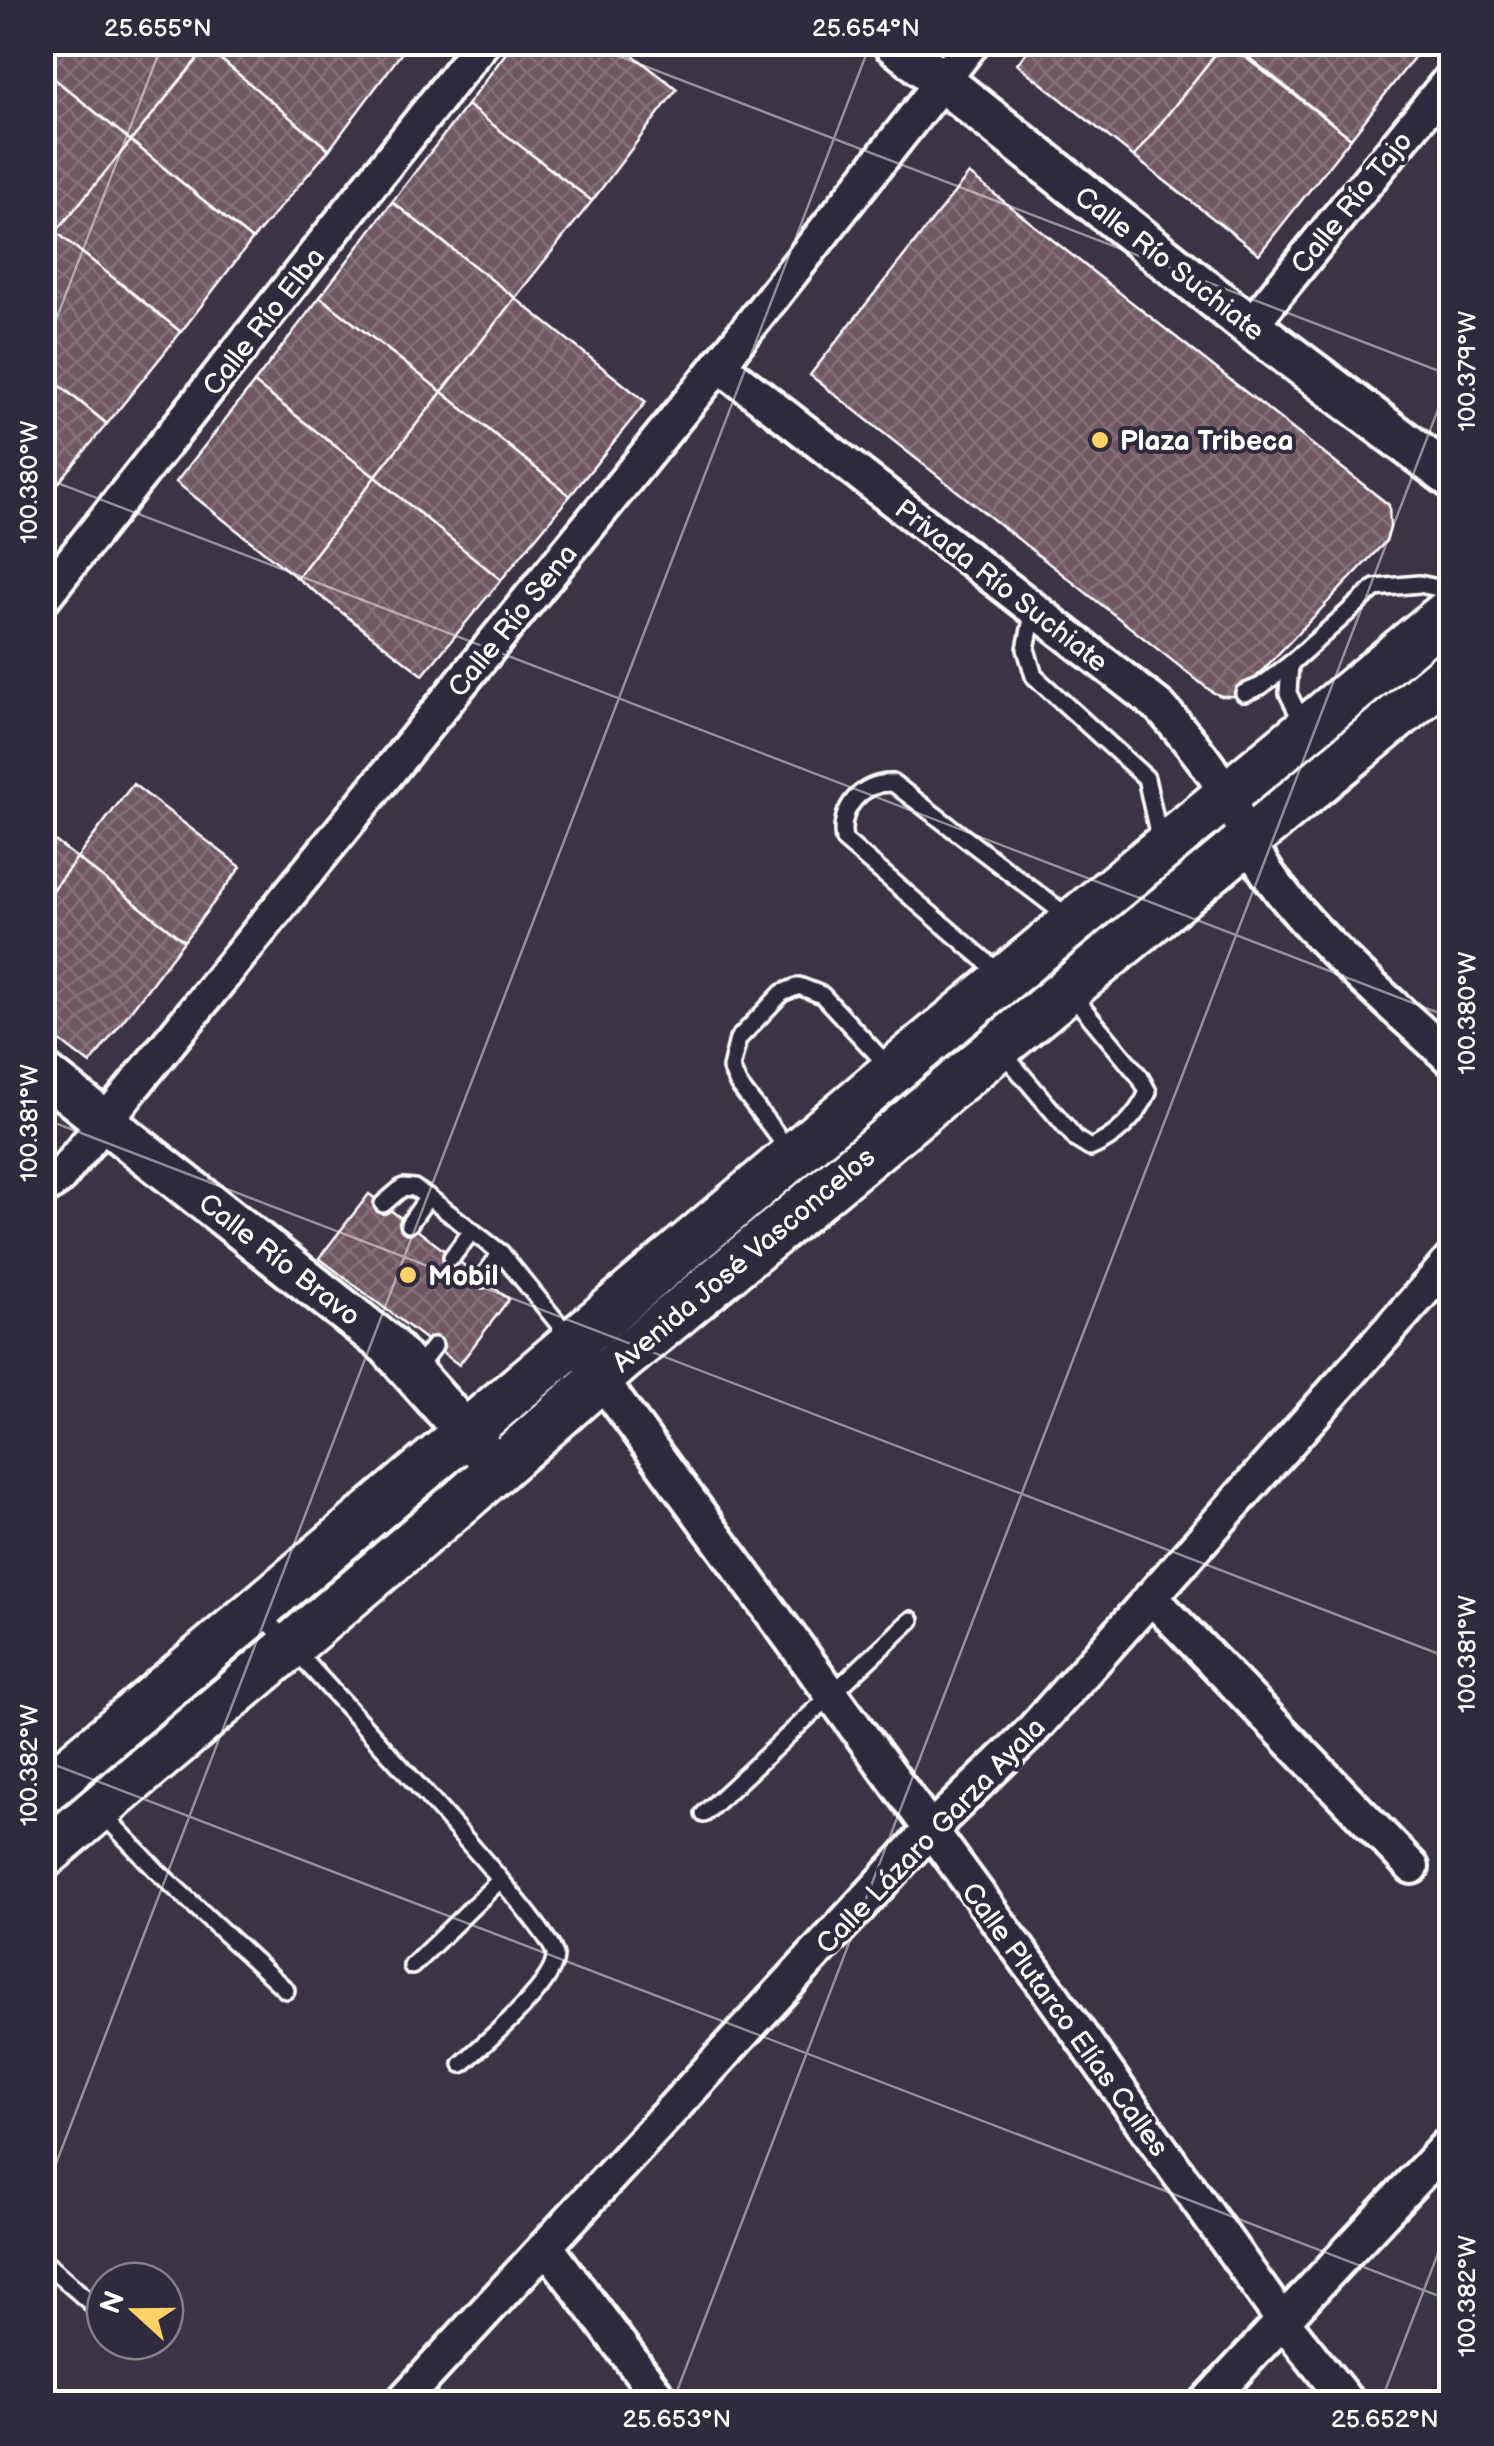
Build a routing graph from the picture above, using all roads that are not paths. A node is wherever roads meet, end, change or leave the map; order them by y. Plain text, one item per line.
1 (483, 42) edge
2 (893, 42) edge
3 (973, 42) edge
4 (1452, 77) edge
5 (941, 82) junction
6 (1250, 326) junction
7 (719, 365) junction
8 (1452, 478) edge
9 (1452, 591) edge
10 (42, 599) edge
11 (1034, 609) junction
12 (1452, 609) edge
13 (1290, 664) junction
14 (1452, 670) edge
15 (1244, 693) dead end
16 (1305, 728) junction
17 (1225, 793) junction
18 (1246, 839) junction
19 (1161, 847) junction
20 (1073, 921) junction
21 (1005, 977) junction
22 (1068, 990) junction
23 (998, 1046) junction
24 (1452, 1060) edge
25 (892, 1071) junction
26 (42, 1072) edge
27 (103, 1121) junction
28 (793, 1156) junction
29 (42, 1190) edge
30 (428, 1197) junction
31 (383, 1204) dead end
32 (409, 1224) dead end
33 (472, 1231) junction
34 (501, 1253) junction
35 (452, 1257) dead end
36 (1452, 1259) edge
37 (482, 1279) dead end
38 (574, 1342) junction
39 (600, 1378) junction
40 (465, 1432) junction
41 (497, 1468) junction
42 (1152, 1597) junction
43 (258, 1609) junction
44 (911, 1620) dead end
45 (290, 1646) junction
46 (832, 1692) junction
47 (42, 1792) edge
48 (97, 1808) junction
49 (704, 1814) dead end
50 (929, 1830) junction
51 (42, 1857) edge
52 (1412, 1867) dead end
53 (500, 1880) junction
54 (412, 1966) dead end
55 (286, 1990) dead end
56 (462, 2064) dead end
57 (1452, 2140) edge
58 (547, 2247) junction
59 (42, 2260) edge
60 (85, 2298) edge
61 (1282, 2321) junction
62 (400, 2404) edge
63 (664, 2404) edge
64 (1205, 2404) edge
65 (1349, 2404) edge

1 - 10 street, Calle Río Elba
2 - 5 street, Calle Río Suchiate
3 - 5 street, Calle Río Sena
4 - 6 street, Calle Río Tajo
5 - 6 street, Calle Río Suchiate
5 - 7 street, Calle Río Sena
6 - 8 street, Calle Río Suchiate
7 - 11 street, Privada Río Suchiate
7 - 27 street, Calle Río Sena
9 - 13 lane
11 - 17 street, Privada Río Suchiate
11 - 19 lane
12 - 16 main road, Avenida José Vasconcelos
13 - 15 lane
13 - 16 lane
14 - 18 main road, Avenida José Vasconcelos
16 - 17 main road, Avenida José Vasconcelos
17 - 18 street, Privada Río Suchiate
17 - 19 main road, Avenida José Vasconcelos
18 - 22 main road, Avenida José Vasconcelos
18 - 24 street, Privada Río Suchiate
19 - 20 main road, Avenida José Vasconcelos
20 - 21 main road, Avenida José Vasconcelos
20 - 21 lane
21 - 25 main road, Avenida José Vasconcelos
22 - 23 main road, Avenida José Vasconcelos
22 - 23 lane
23 - 39 main road, Avenida José Vasconcelos
25 - 28 main road, Avenida José Vasconcelos
25 - 28 lane
26 - 27 street, Calle Río Bravo
27 - 29 street, Calle Río Sena
27 - 40 street, Calle Río Bravo
28 - 38 main road, Avenida José Vasconcelos
30 - 31 lane
30 - 32 lane
30 - 33 lane
33 - 34 lane
33 - 35 lane
34 - 37 lane
34 - 38 lane
36 - 42 street, Calle Lázaro Garza Ayala
38 - 39 street, Calle Plutarco Elías Calles
38 - 40 main road, Avenida José Vasconcelos
39 - 41 main road, Avenida José Vasconcelos
39 - 46 street, Calle Plutarco Elías Calles
40 - 41 street, Calle Río Bravo
40 - 43 main road, Avenida José Vasconcelos
41 - 45 main road, Avenida José Vasconcelos
42 - 50 street, Calle Lázaro Garza Ayala
42 - 52 street
43 - 45 lane
43 - 47 main road, Avenida José Vasconcelos
44 - 46 lane
45 - 48 main road, Avenida José Vasconcelos
45 - 53 lane
46 - 49 lane
46 - 50 street, Calle Plutarco Elías Calles
48 - 51 main road, Avenida José Vasconcelos
48 - 55 lane
50 - 58 street, Calle Lázaro Garza Ayala
50 - 61 street, Calle Plutarco Elías Calles
53 - 54 lane
53 - 56 lane
57 - 61 street
58 - 62 street, Calle Lázaro Garza Ayala
58 - 63 street
59 - 60 lane
61 - 64 street
61 - 65 street, Calle Plutarco Elías Calles

